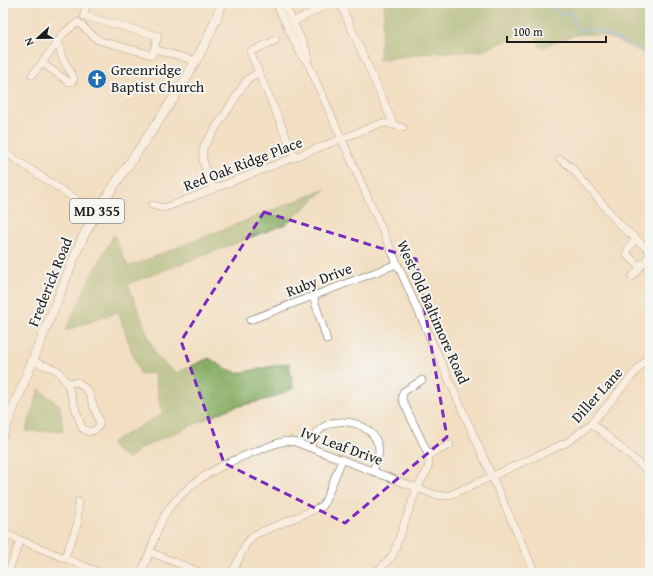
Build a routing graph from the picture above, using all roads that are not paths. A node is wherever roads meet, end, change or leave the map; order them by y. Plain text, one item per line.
1 (87, 3) edge
2 (223, 3) edge
3 (276, 3) edge
4 (284, 3) edge
5 (331, 3) edge
6 (340, 3) edge
7 (84, 16) junction
8 (78, 22) junction
9 (293, 22) junction
10 (59, 40) junction
11 (276, 40) dead end
12 (154, 49) junction
13 (307, 60) junction
14 (196, 61) junction
15 (42, 63) junction
16 (258, 72) junction
17 (32, 76) dead end
18 (394, 124) junction
19 (403, 128) dead end
20 (342, 139) junction
21 (3, 151) edge
22 (295, 157) junction
23 (560, 159) dead end
24 (213, 189) junction
25 (152, 205) dead end
26 (96, 213) junction
27 (636, 239) junction
28 (650, 251) edge
29 (650, 255) edge
30 (397, 264) junction
31 (642, 264) junction
32 (632, 278) dead end
33 (313, 296) junction
34 (250, 320) dead end
35 (327, 340) dead end
36 (650, 355) edge
37 (32, 361) junction
38 (422, 380) dead end
39 (67, 383) junction
40 (592, 423) junction
41 (3, 434) edge
42 (450, 445) dead end
43 (310, 447) junction
44 (428, 455) junction
45 (342, 460) junction
46 (374, 470) junction
47 (650, 473) edge
48 (492, 477) junction
49 (417, 488) junction
50 (78, 502) dead end
51 (3, 533) edge
52 (20, 541) junction
53 (150, 552) junction
54 (65, 557) junction
55 (187, 570) edge
56 (8, 573) edge
57 (101, 573) edge
58 (141, 573) edge
59 (202, 573) edge
60 (232, 573) edge
61 (371, 573) edge
62 (535, 573) edge

1 - 7 street
2 - 14 main road, Frederick Road / MD 355
3 - 13 street, West Old Baltimore Road
4 - 9 street, West Old Baltimore Road
5 - 9 street
6 - 18 street
7 - 8 street
7 - 12 street
8 - 10 street
8 - 12 street
9 - 13 street, West Old Baltimore Road
10 - 15 street
10 - 15 street
11 - 16 street
12 - 14 street
13 - 20 street, West Old Baltimore Road
14 - 26 main road, Frederick Road / MD 355
15 - 17 street
16 - 22 street
16 - 24 street
18 - 19 street
18 - 20 street, Red Oak Ridge Place
20 - 22 street, Red Oak Ridge Place
20 - 30 street, West Old Baltimore Road
21 - 26 street
22 - 24 street, Red Oak Ridge Place
23 - 27 street
24 - 25 street, Red Oak Ridge Place
26 - 37 main road, Frederick Road / MD 355
27 - 28 street
27 - 31 street
29 - 31 street
30 - 33 street, Ruby Drive
30 - 48 street, West Old Baltimore Road
31 - 32 street
33 - 34 street, Ruby Drive
33 - 35 street
36 - 40 street, Diller Lane
37 - 39 street
37 - 41 main road, Frederick Road / MD 355
38 - 44 street
39 - 39 street
40 - 47 street
40 - 48 street, Diller Lane
42 - 44 street
43 - 45 street, Ivy Leaf Drive
43 - 46 street
43 - 53 street, Ivy Leaf Drive
44 - 49 street
45 - 46 street, Ivy Leaf Drive
45 - 60 street
46 - 49 street, Ivy Leaf Drive
48 - 49 street, Ivy Leaf Drive
48 - 62 street, West Old Baltimore Road
49 - 61 street
50 - 54 street
51 - 52 street
52 - 54 street
52 - 56 street
53 - 55 street
53 - 58 street, Ivy Leaf Drive
54 - 57 street
55 - 59 street

